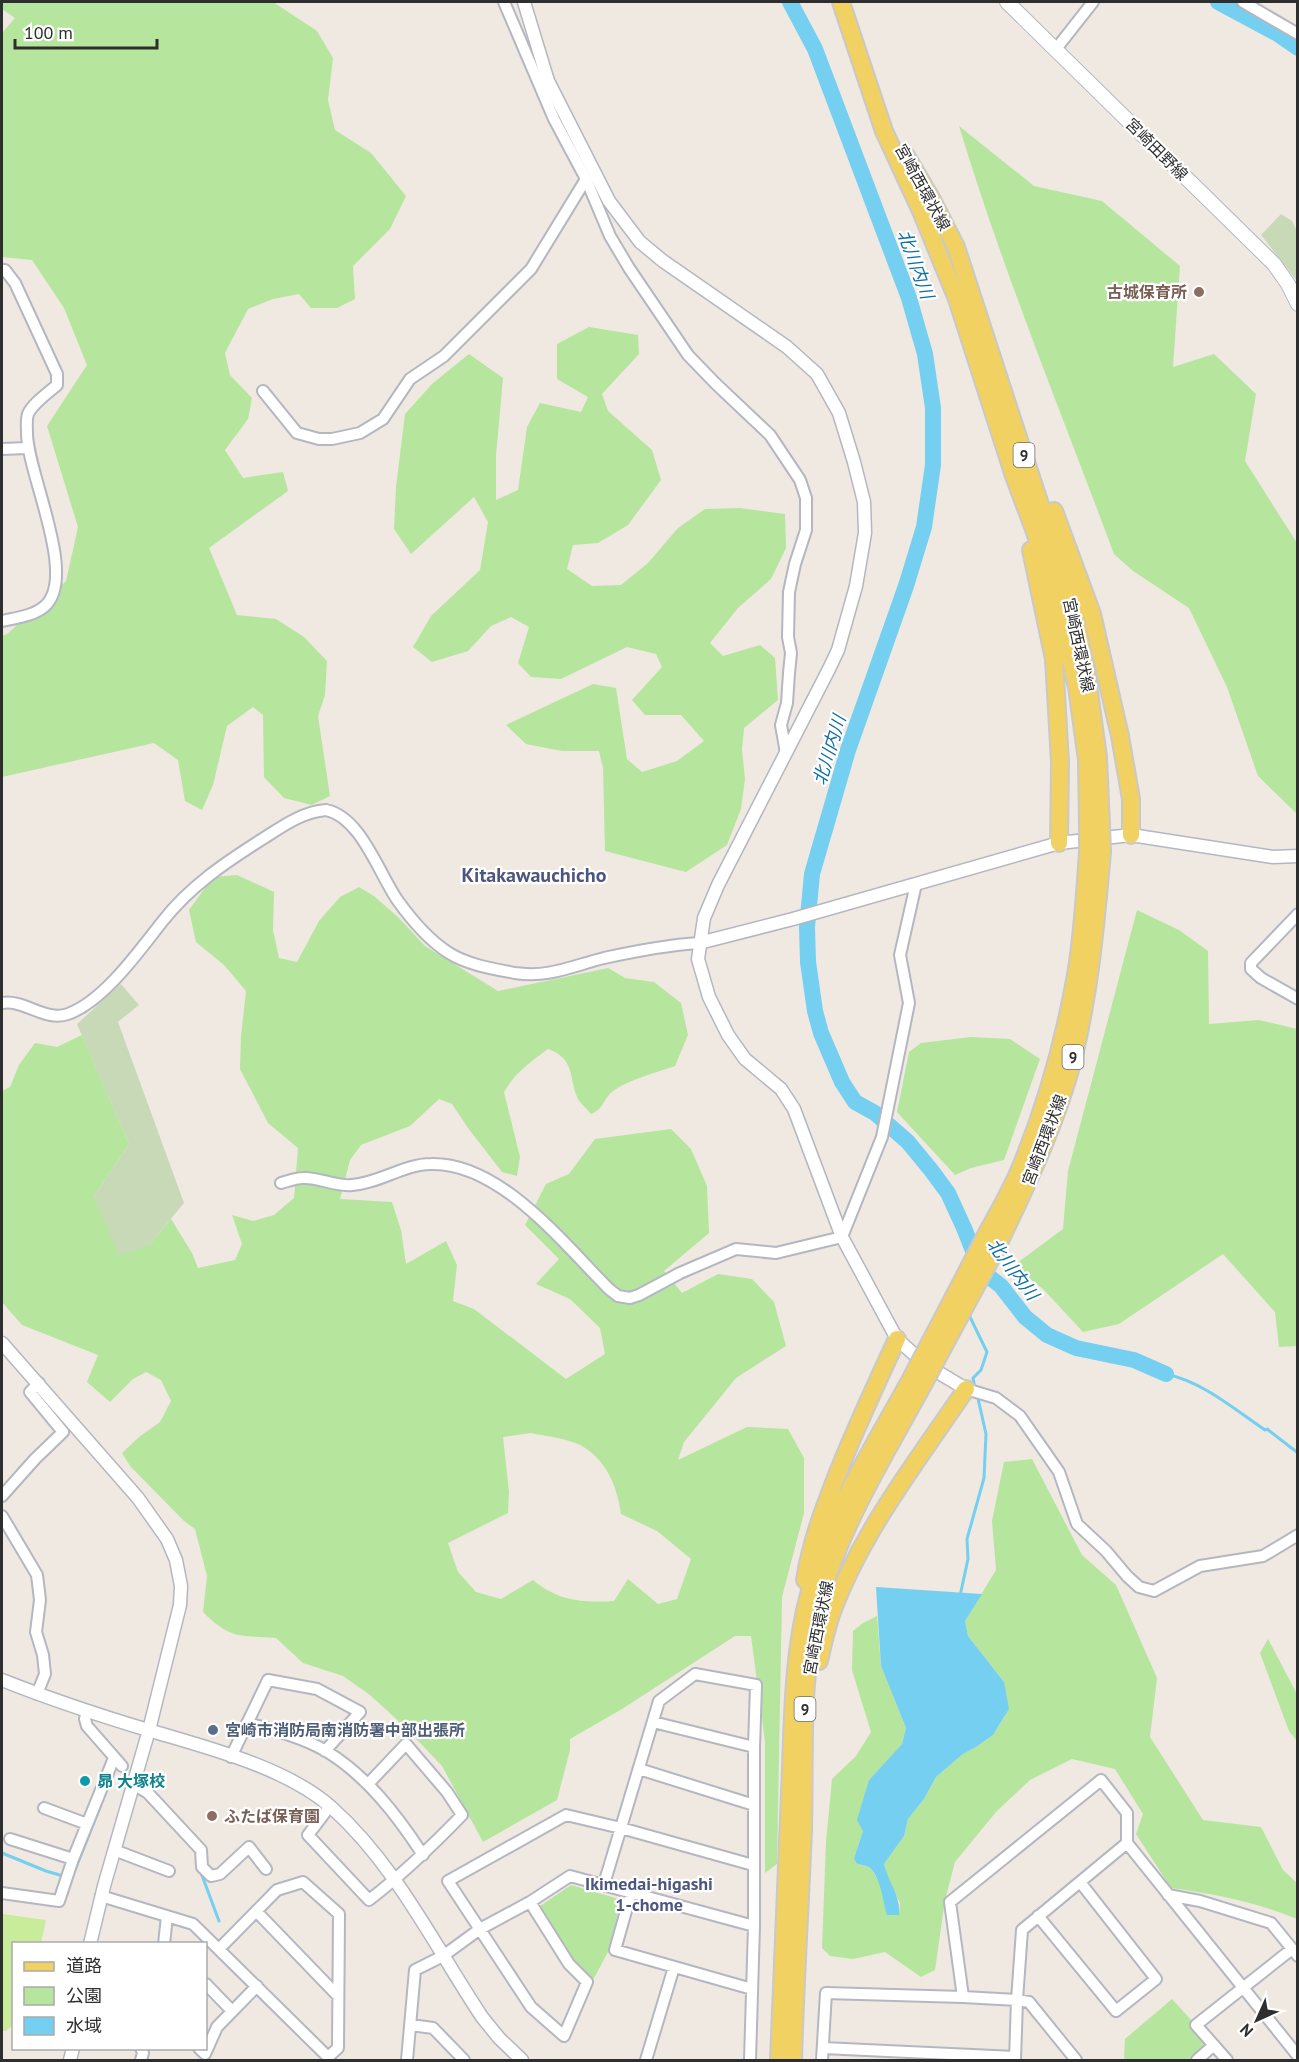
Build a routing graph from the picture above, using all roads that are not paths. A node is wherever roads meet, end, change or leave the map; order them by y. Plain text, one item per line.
1 (504, 2) edge
2 (524, 2) edge
3 (841, 2) edge
4 (1006, 2) edge
5 (1093, 2) edge
6 (1243, 2) edge
7 (1298, 34) edge
8 (1056, 49) junction
9 (877, 107) junction
10 (586, 179) junction
11 (2, 270) edge
12 (1298, 304) edge
13 (263, 391) dead end
14 (27, 448) junction
15 (2, 449) edge
16 (1034, 483) junction
17 (1035, 532) junction
18 (2, 621) edge
19 (786, 753) junction
20 (1094, 826) junction
21 (1131, 835) junction
22 (1059, 843) junction
23 (1298, 856) edge
24 (916, 884) junction
25 (1298, 914) edge
26 (699, 943) junction
27 (1298, 999) edge
28 (2, 1003) edge
29 (281, 1183) dead end
30 (842, 1238) junction
31 (897, 1339) junction
32 (2, 1343) edge
33 (918, 1380) junction
34 (39, 1383) junction
35 (966, 1389) junction
36 (2, 1496) edge
37 (2, 1520) edge
38 (1298, 1536) edge
39 (809, 1592) junction
40 (2, 1680) edge
41 (37, 1694) junction
42 (87, 1711) junction
43 (653, 1722) junction
44 (247, 1723) junction
45 (149, 1730) junction
46 (754, 1747) junction
47 (326, 1751) junction
48 (231, 1757) junction
49 (639, 1769) junction
50 (133, 1784) junction
51 (368, 1784) junction
52 (754, 1805) junction
53 (330, 1806) junction
54 (44, 1808) dead end
55 (87, 1824) junction
56 (621, 1828) junction
57 (803, 1830) junction
58 (10, 1839) dead end
59 (1127, 1843) junction
60 (114, 1850) junction
61 (423, 1855) junction
62 (73, 1859) junction
63 (753, 1866) junction
64 (266, 1869) dead end
65 (169, 1871) dead end
66 (396, 1880) junction
67 (1080, 1882) junction
68 (604, 1884) junction
69 (2, 1893) edge
70 (631, 1893) junction
71 (1168, 1895) junction
72 (101, 1896) junction
73 (530, 1902) junction
74 (256, 1911) junction
75 (167, 1916) junction
76 (1038, 1916) junction
77 (754, 1926) junction
78 (480, 1929) junction
79 (90, 1942) edge
80 (164, 1942) edge
81 (219, 1949) junction
82 (1295, 1952) edge
83 (443, 1956) junction
84 (674, 1967) junction
85 (207, 1985) edge
86 (257, 1986) junction
87 (1243, 1988) junction
88 (752, 1989) junction
89 (338, 1996) junction
90 (963, 1997) junction
91 (1017, 2000) junction
92 (232, 2011) junction
93 (411, 2025) junction
94 (1214, 2045) junction
95 (823, 2048) junction
96 (207, 2050) edge
97 (1298, 2056) edge
98 (1015, 2059) edge
99 (408, 2061) edge
100 (464, 2061) edge
101 (522, 2061) edge
102 (646, 2061) edge
103 (750, 2061) edge
104 (778, 2061) edge
105 (793, 2061) edge
106 (822, 2061) edge
107 (1076, 2061) edge
108 (1197, 2061) edge
109 (1227, 2061) edge

1 - 10 street
2 - 19 street
3 - 9 main road, 宮崎西環状線 / 9
4 - 8 main road, 宮崎田野線
5 - 8 street
6 - 7 street
8 - 12 main road, 宮崎田野線
9 - 16 main road, 宮崎西環状線 / 9
9 - 17 main road, 宮崎西環状線 / 9
10 - 13 street
10 - 19 street
11 - 14 street
14 - 15 street
14 - 18 street
16 - 20 main road, 宮崎西環状線 / 9
16 - 21 main road
17 - 20 main road, 宮崎西環状線 / 9
17 - 22 main road
19 - 26 street
20 - 33 main road, 宮崎西環状線 / 9, bridge
21 - 22 street
21 - 23 street
22 - 24 street
24 - 26 street
24 - 30 street
25 - 27 street
26 - 28 street
26 - 30 street
29 - 30 street
30 - 31 street
31 - 35 street
31 - 39 main road
32 - 34 street
33 - 39 main road, 宮崎西環状線 / 9
33 - 57 main road, 宮崎西環状線 / 9
34 - 36 street
34 - 45 street
35 - 38 street
35 - 57 main road
37 - 41 street
39 - 104 main road, 宮崎西環状線 / 9
40 - 41 street
41 - 42 street
42 - 45 street
42 - 55 street
43 - 46 street
43 - 46 street
43 - 49 street
44 - 47 street
44 - 47 street
44 - 48 street
45 - 48 street
45 - 50 street
46 - 52 street
47 - 51 street
48 - 53 street
49 - 52 street
49 - 56 street
50 - 60 street
50 - 64 street
51 - 61 street
51 - 61 street
52 - 63 street
53 - 66 street
53 - 66 street
54 - 55 street
55 - 62 street
56 - 63 street
56 - 68 street
56 - 78 street
57 - 105 main road, 宮崎西環状線 / 9
58 - 62 street
59 - 67 street
59 - 71 street
59 - 90 street
60 - 65 street
60 - 72 street
61 - 66 street
62 - 69 street
63 - 77 street
66 - 83 street
67 - 76 street
67 - 76 street
68 - 70 street
68 - 73 street
70 - 77 street
70 - 84 street
71 - 82 street
71 - 87 street
72 - 75 street
72 - 79 street
73 - 78 street
73 - 78 street
74 - 81 street
74 - 89 street
74 - 89 street
75 - 80 street
75 - 81 street
76 - 91 street
77 - 88 street
78 - 83 street
81 - 86 street
82 - 87 street
83 - 93 street
83 - 101 street
84 - 88 street
84 - 102 street
85 - 92 street
86 - 89 street
86 - 92 street
87 - 94 street
87 - 97 street
88 - 103 street
90 - 91 street
90 - 95 street
91 - 98 street
91 - 107 street
92 - 96 street
93 - 99 street
93 - 100 street
94 - 108 street
94 - 109 street
95 - 98 street
95 - 106 street

